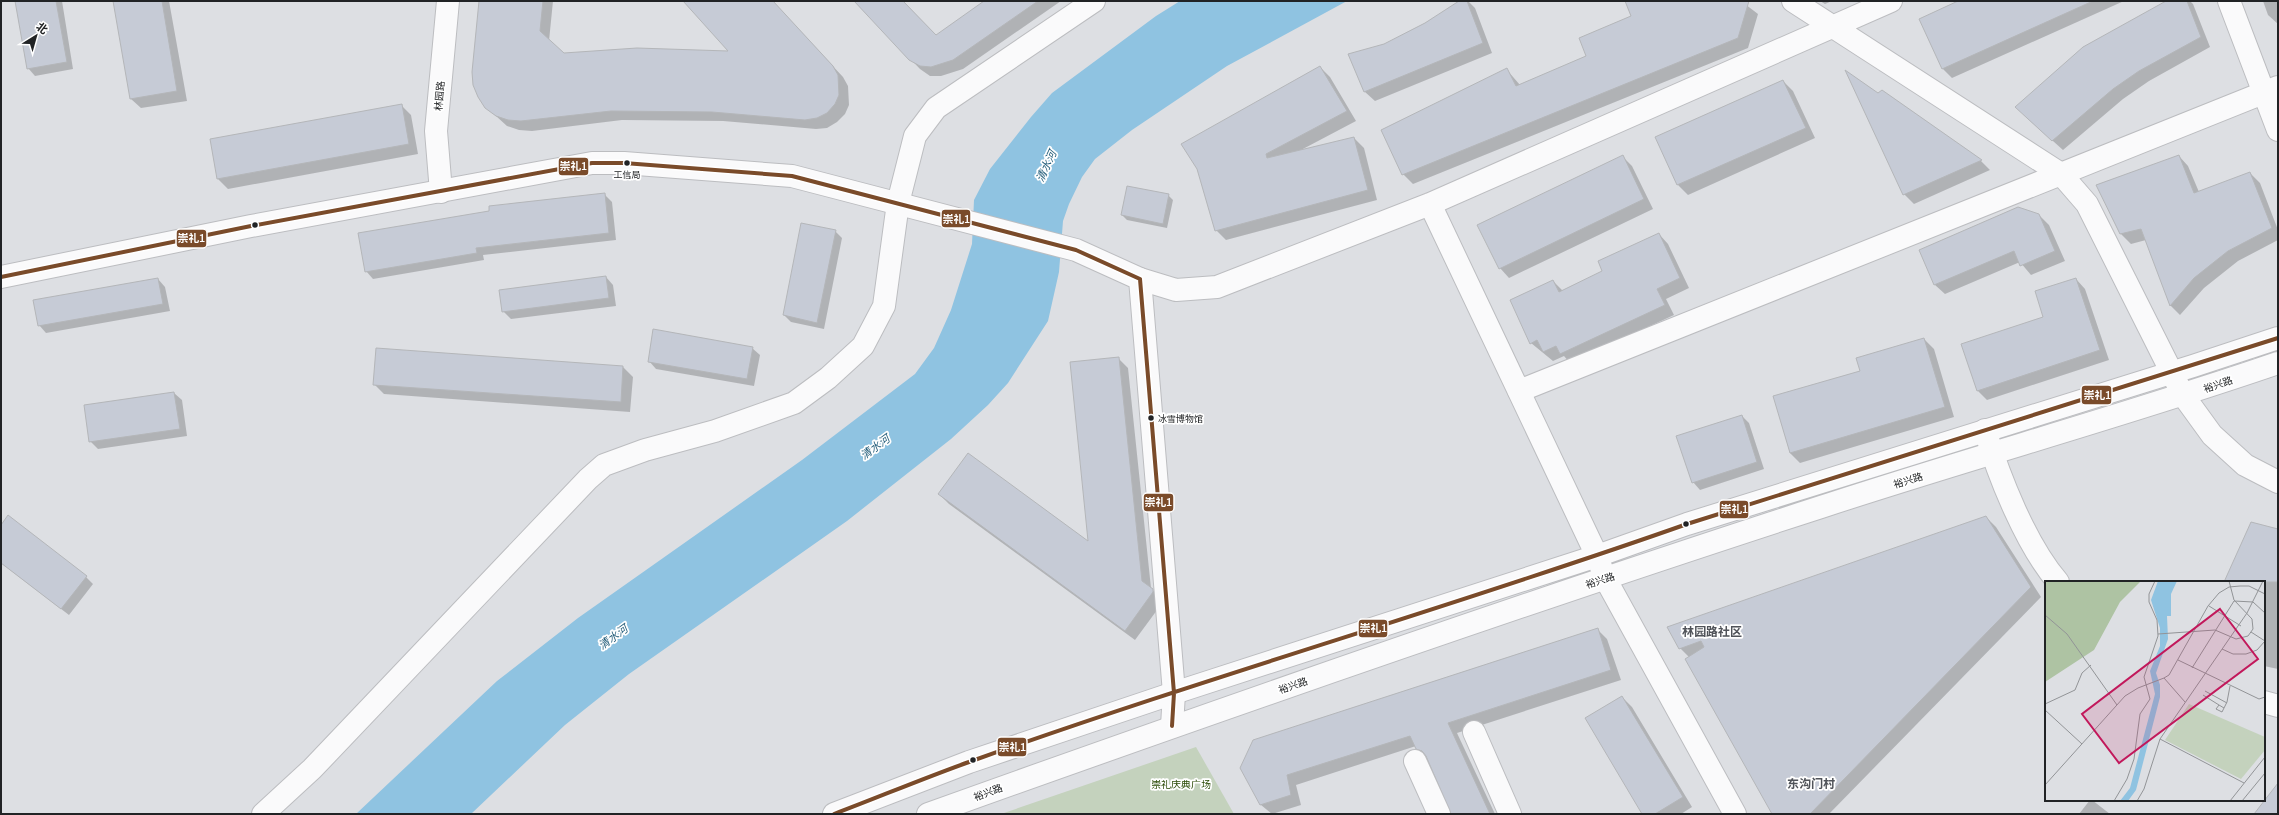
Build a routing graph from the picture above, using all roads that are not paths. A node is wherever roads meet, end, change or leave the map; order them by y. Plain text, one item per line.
1 (448, 1) edge
2 (1094, 1) edge
3 (1793, 1) edge
4 (1891, 1) edge
5 (2229, 1) edge
6 (1833, 26) junction
7 (2271, 89) edge
8 (2278, 130) edge
9 (2061, 174) junction
10 (441, 192) junction
11 (898, 203) junction
12 (1430, 204) junction
13 (1, 277) edge
14 (1140, 279) junction
15 (2278, 338) edge
16 (2278, 363) edge
17 (2172, 373) junction
18 (1519, 391) junction
19 (2183, 395) junction
20 (1985, 430) junction
21 (1992, 454) junction
22 (2278, 482) edge
23 (1597, 556) junction
24 (1605, 578) junction
25 (2057, 581) edge
26 (1174, 693) junction
27 (2265, 702) edge
28 (2278, 706) edge
29 (1172, 726) junction
30 (1474, 732) dead end
31 (1415, 761) dead end
32 (263, 814) edge
33 (834, 814) edge
34 (928, 814) edge
35 (1439, 814) edge
36 (1510, 814) edge
37 (1735, 814) edge

1 - 10 street, 林园路
2 - 11 street
3 - 6 street
4 - 6 street
5 - 7 street
6 - 9 street
6 - 12 street
7 - 8 street
7 - 9 street
9 - 17 street
9 - 18 street
10 - 11 street
10 - 13 street
11 - 14 street
11 - 32 street
12 - 14 street
12 - 18 street
14 - 26 street
15 - 17 street
16 - 19 street, 裕兴路
17 - 19 street
17 - 20 street
18 - 23 street
19 - 21 street, 裕兴路
19 - 22 street
20 - 21 street
20 - 23 street
21 - 24 street, 裕兴路
21 - 25 street
23 - 24 street
23 - 26 street
24 - 29 street, 裕兴路
24 - 37 street
26 - 29 street
26 - 33 street
27 - 28 street
29 - 34 street, 裕兴路
30 - 36 street
31 - 35 street

